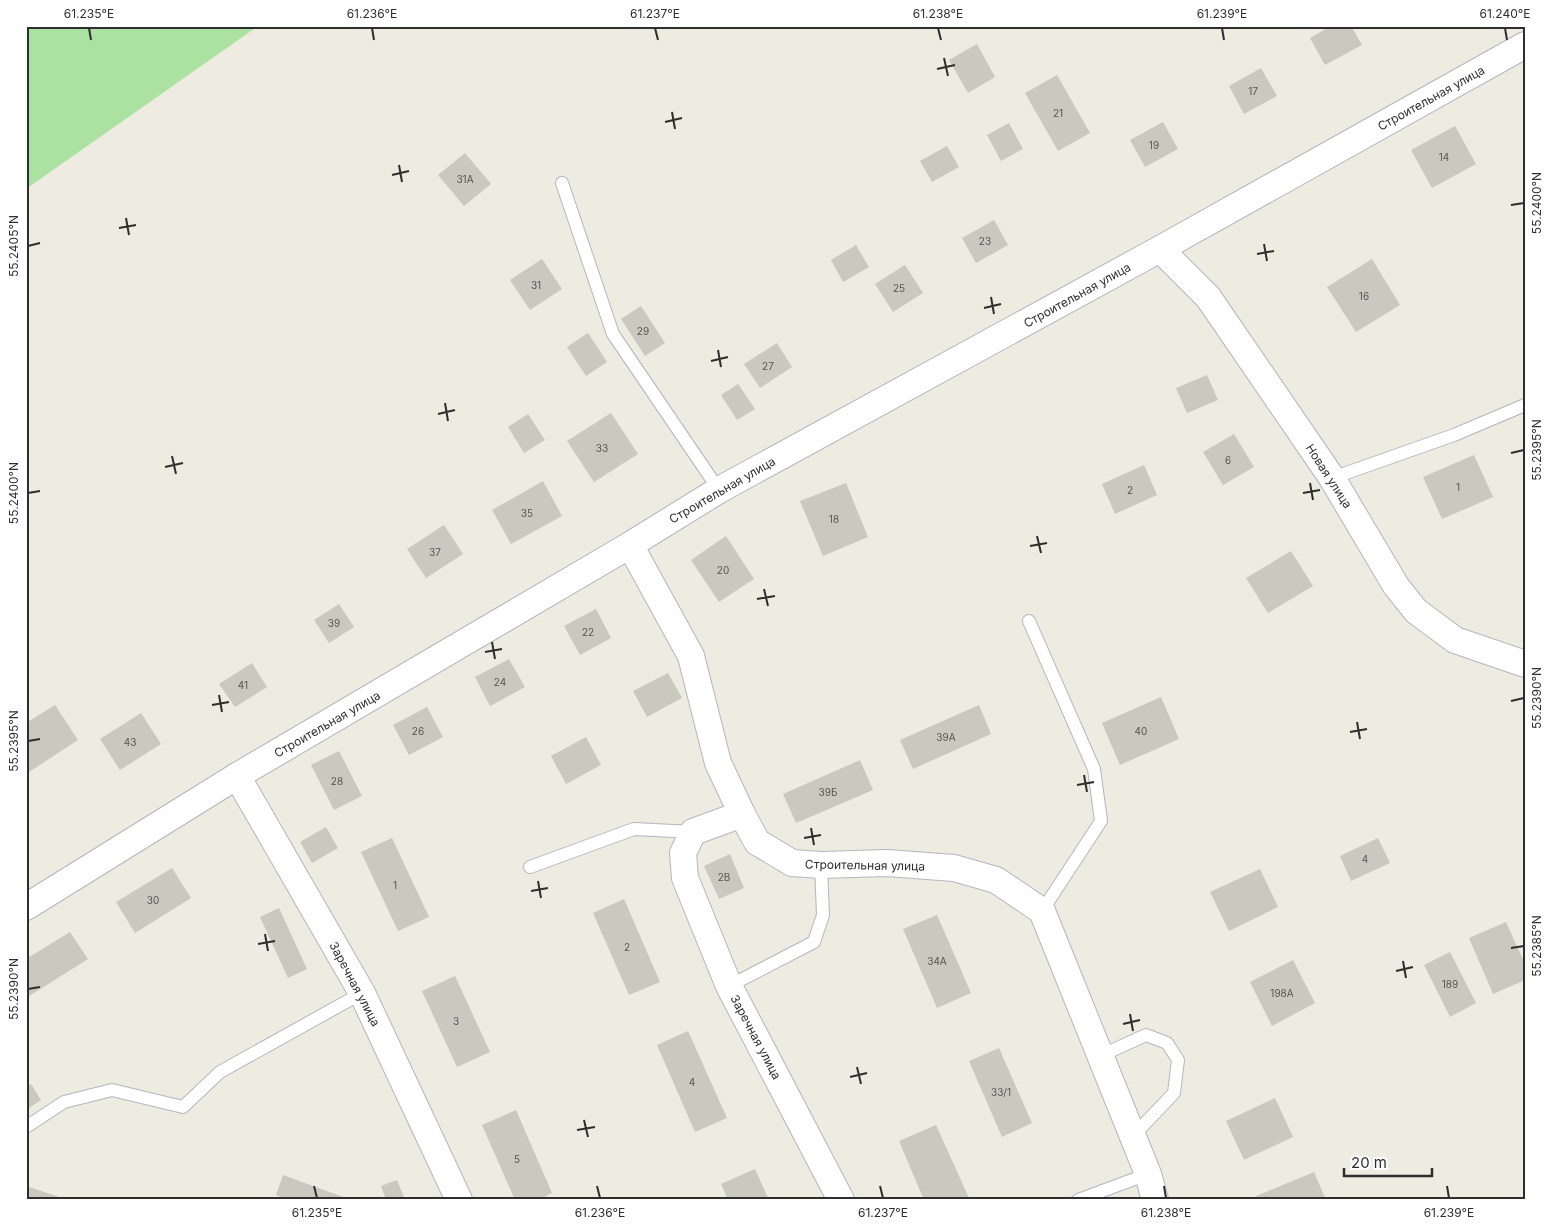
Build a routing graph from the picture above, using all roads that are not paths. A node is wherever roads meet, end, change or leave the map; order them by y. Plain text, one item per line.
1 (1525, 45) edge
2 (562, 183) dead end
3 (1160, 249) junction
4 (1525, 404) edge
5 (1332, 478) junction
6 (719, 490) junction
7 (630, 545) junction
8 (1030, 621) dead end
9 (1525, 664) edge
10 (237, 776) junction
11 (742, 814) junction
12 (694, 832) junction
13 (821, 865) junction
14 (530, 867) dead end
15 (26, 907) edge
16 (1042, 911) junction
17 (729, 986) junction
18 (362, 993) junction
19 (1100, 1056) junction
20 (26, 1127) edge
21 (1133, 1136) junction
22 (1148, 1174) junction
23 (459, 1200) edge
24 (841, 1200) edge
25 (1078, 1200) edge
26 (1155, 1200) edge

1 - 3 street, Строительная улица
2 - 6 lane
3 - 5 street, Новая улица
3 - 6 street, Строительная улица
4 - 5 lane
5 - 9 street, Новая улица
6 - 7 street, Строительная улица
7 - 10 street, Строительная улица
7 - 11 street, Строительная улица
8 - 16 lane
10 - 15 street, Строительная улица
10 - 18 street, Заречная улица
11 - 12 street
11 - 13 street, Строительная улица
12 - 14 lane
12 - 17 street, Заречная улица
13 - 16 street, Строительная улица
13 - 17 lane
16 - 19 street
17 - 24 street, Заречная улица
18 - 20 lane
18 - 23 street, Заречная улица
19 - 21 street
19 - 21 lane
21 - 22 street
22 - 25 lane
22 - 26 street

